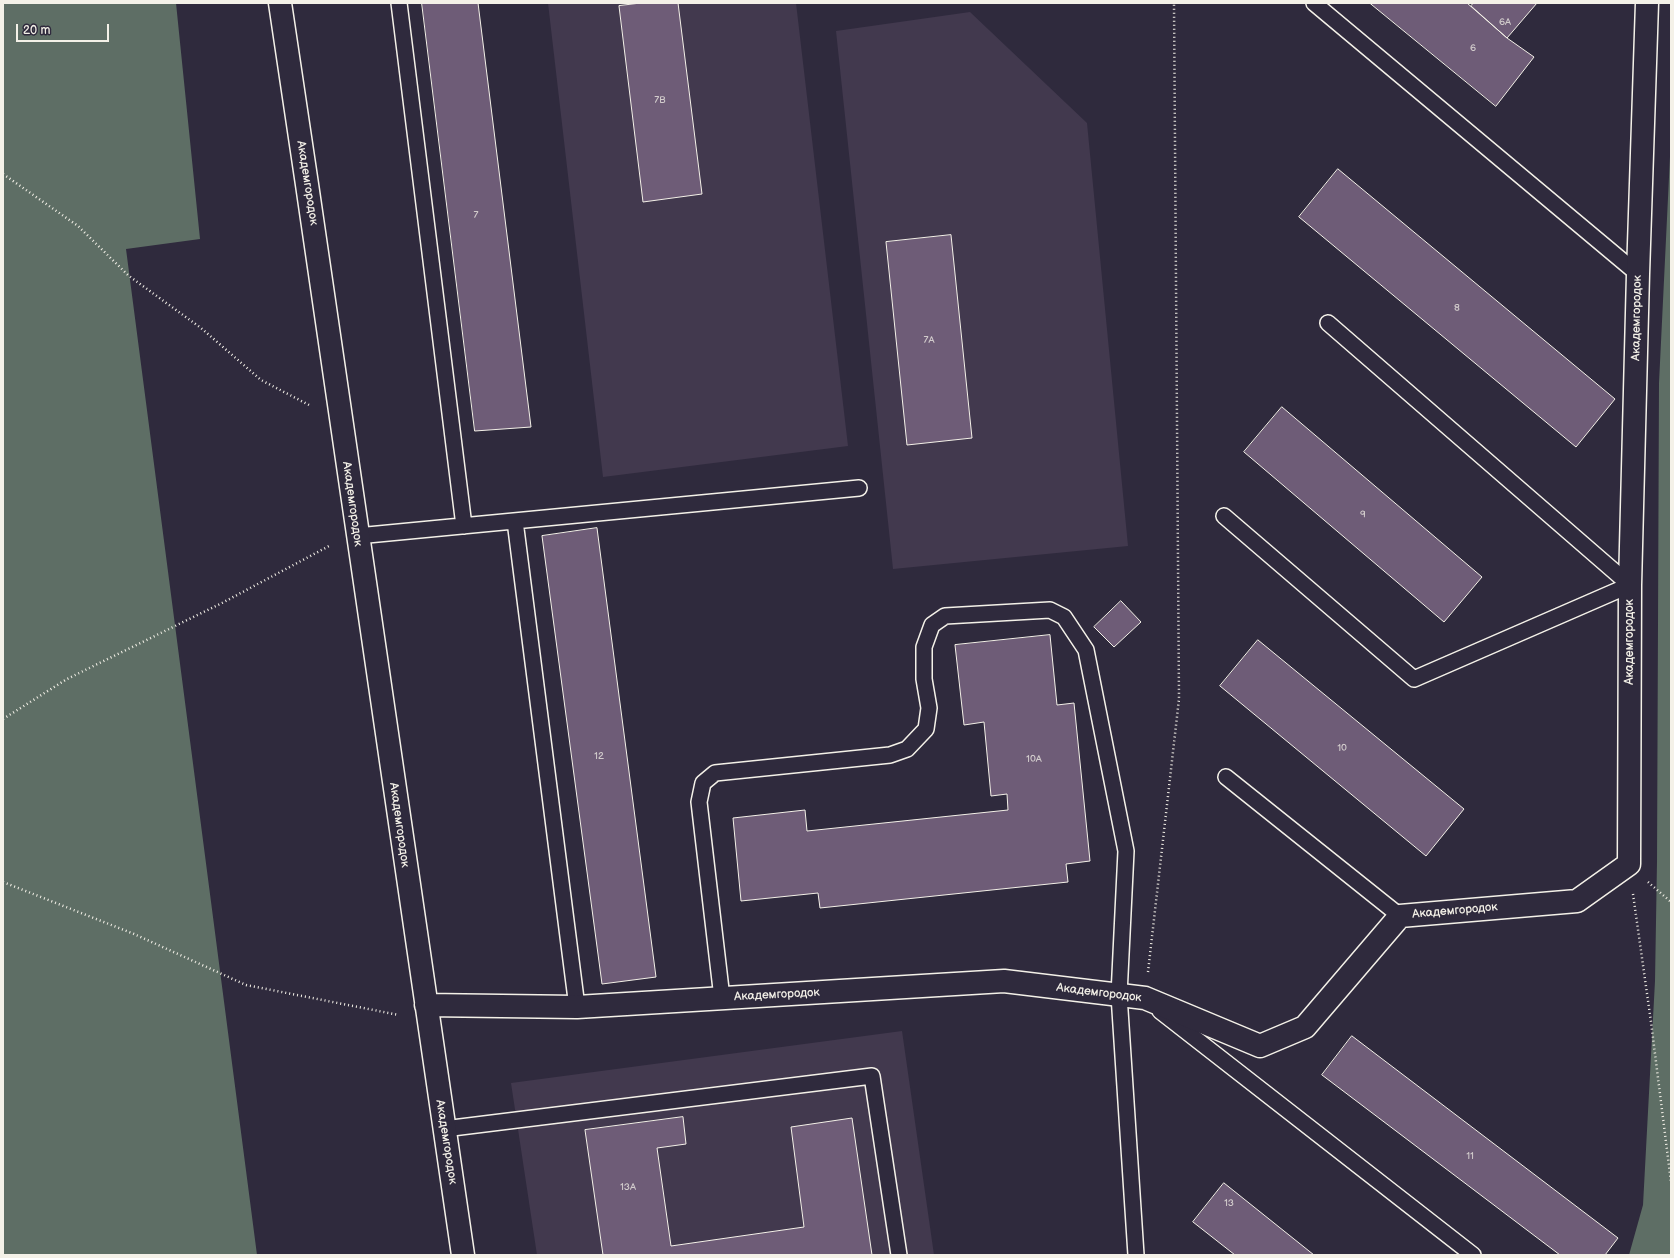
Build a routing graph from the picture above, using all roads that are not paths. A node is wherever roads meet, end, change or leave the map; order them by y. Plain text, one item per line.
1 (280, 3) edge
2 (399, 3) edge
3 (1314, 3) edge
4 (1647, 3) edge
5 (1638, 274) junction
6 (1328, 323) dead end
7 (859, 488) dead end
8 (1224, 516) dead end
9 (515, 521) junction
10 (464, 526) junction
11 (357, 536) junction
12 (1630, 585) junction
13 (1226, 777) dead end
14 (1400, 916) junction
15 (1119, 995) junction
16 (722, 998) junction
17 (1145, 998) junction
18 (577, 1007) junction
19 (427, 1013) junction
20 (444, 1128) junction
21 (463, 1255) edge
22 (899, 1255) edge
23 (1136, 1255) edge
24 (1473, 1255) edge

1 - 11 street, Академгородок
2 - 10 lane
3 - 5 lane
4 - 5 street, Академгородок
5 - 12 street, Академгородок
6 - 12 lane
7 - 9 lane
8 - 12 lane
9 - 10 lane
9 - 18 lane
10 - 11 lane
11 - 19 street, Академгородок
12 - 14 street, Академгородок
13 - 14 lane
14 - 17 street, Академгородок
15 - 16 street, Академгородок
15 - 16 lane
15 - 17 street, Академгородок
15 - 23 lane
16 - 18 street, Академгородок
17 - 24 lane
18 - 19 street, Академгородок
19 - 20 street, Академгородок
20 - 21 street, Академгородок
20 - 22 lane

